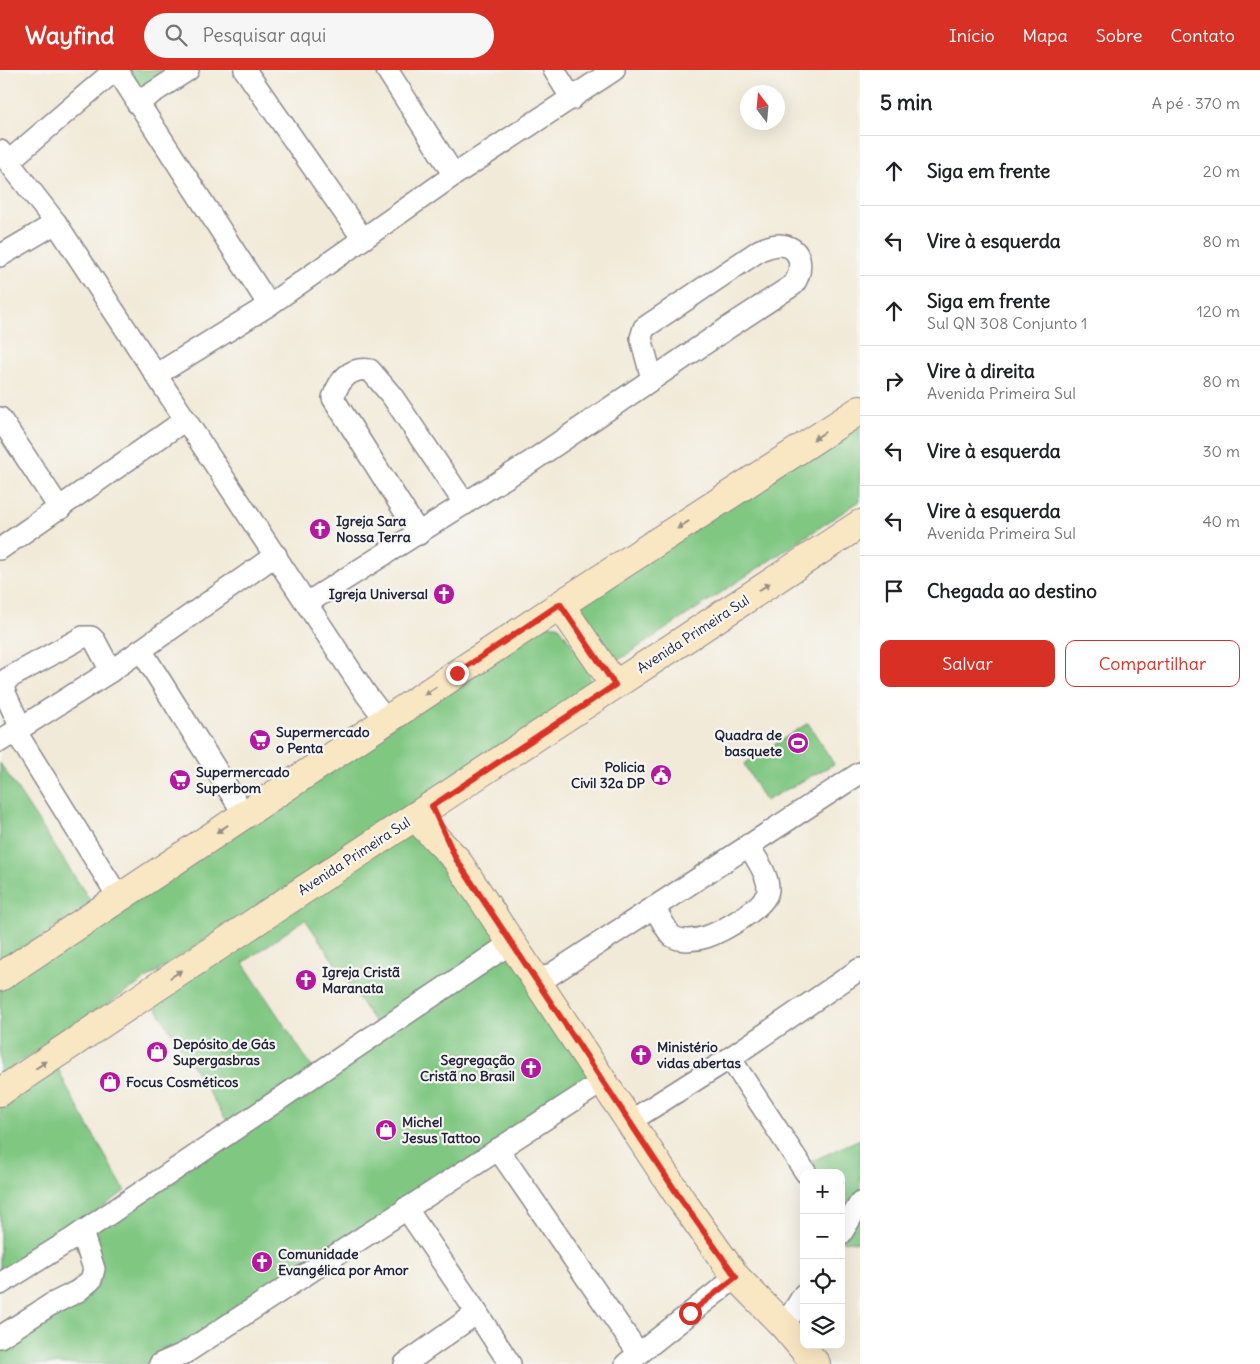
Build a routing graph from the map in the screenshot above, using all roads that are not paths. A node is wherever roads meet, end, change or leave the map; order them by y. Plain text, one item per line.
1 (116, 70) edge
2 (188, 70) edge
3 (244, 70) edge
4 (387, 70) edge
5 (554, 70) edge
6 (614, 70) edge
7 (572, 99) junction
8 (137, 103) junction
9 (4, 156) edge
10 (454, 175) junction
11 (56, 223) junction
12 (363, 239) junction
13 (0, 256) edge
14 (269, 305) junction
15 (156, 375) junction
16 (652, 379) junction
17 (860, 410) edge
18 (0, 418) edge
19 (185, 420) junction
20 (465, 504) junction
21 (60, 509) junction
22 (860, 524) edge
23 (419, 534) junction
24 (0, 549) edge
25 (276, 555) junction
26 (307, 603) junction
27 (560, 604) junction
28 (141, 650) junction
29 (111, 671) junction
30 (615, 685) junction
31 (386, 720) junction
32 (12, 734) edge
33 (860, 773) edge
34 (424, 812) junction
35 (244, 814) junction
36 (748, 845) junction
37 (119, 898) junction
38 (654, 907) junction
39 (511, 943) junction
40 (860, 969) edge
41 (0, 976) edge
42 (538, 983) junction
43 (730, 1058) junction
44 (602, 1082) junction
45 (0, 1092) edge
46 (629, 1122) junction
47 (498, 1149) junction
48 (803, 1169) edge
49 (860, 1203) edge
50 (406, 1208) junction
51 (845, 1226) edge
52 (82, 1232) junction
53 (736, 1277) junction
54 (0, 1284) edge
55 (800, 1300) edge
56 (477, 1313) junction
57 (784, 1326) junction
58 (0, 1338) edge
59 (191, 1358) edge
60 (633, 1359) edge
61 (160, 1364) edge
62 (405, 1364) edge
63 (510, 1364) edge
64 (816, 1364) edge

1 - 8 street
1 - 9 street
2 - 8 street
3 - 12 street
4 - 10 street
5 - 7 street
6 - 7 street
7 - 10 street
8 - 14 street
9 - 11 street
10 - 12 street
11 - 13 street
11 - 15 street
12 - 14 street
14 - 15 street
15 - 19 street
16 - 16 street
16 - 20 street
17 -> 27 main road
18 - 21 street
19 - 21 street
19 - 25 street
20 - 23 street
20 - 23 street
21 - 24 street
30 -> 22 main road, Avenida Primeira Sul
23 - 26 street
25 - 26 street
25 - 28 street
26 - 31 street
27 - 30 main road
27 -> 31 main road
28 - 29 street
28 - 35 street
29 - 32 street
29 - 32 street
30 - 34 main road, Avenida Primeira Sul
31 - 35 main road
32 - 37 street
33 - 36 street
34 - 39 main road
45 -> 34 main road, Avenida Primeira Sul
35 -> 37 main road
36 - 38 street
36 - 38 street
37 - 41 main road
38 - 42 street
39 - 42 main road
39 - 52 street
40 - 43 street
42 - 44 main road
43 - 46 street
43 - 48 street
44 - 46 main road
44 - 47 street
46 - 53 main road
47 - 50 street
47 - 60 street
49 - 51 street
50 - 56 street
50 - 59 street
52 - 54 street
52 - 58 street
53 - 57 main road
53 - 60 street
55 - 57 street
56 - 62 street
56 - 63 street
57 - 64 main road
59 - 61 street

